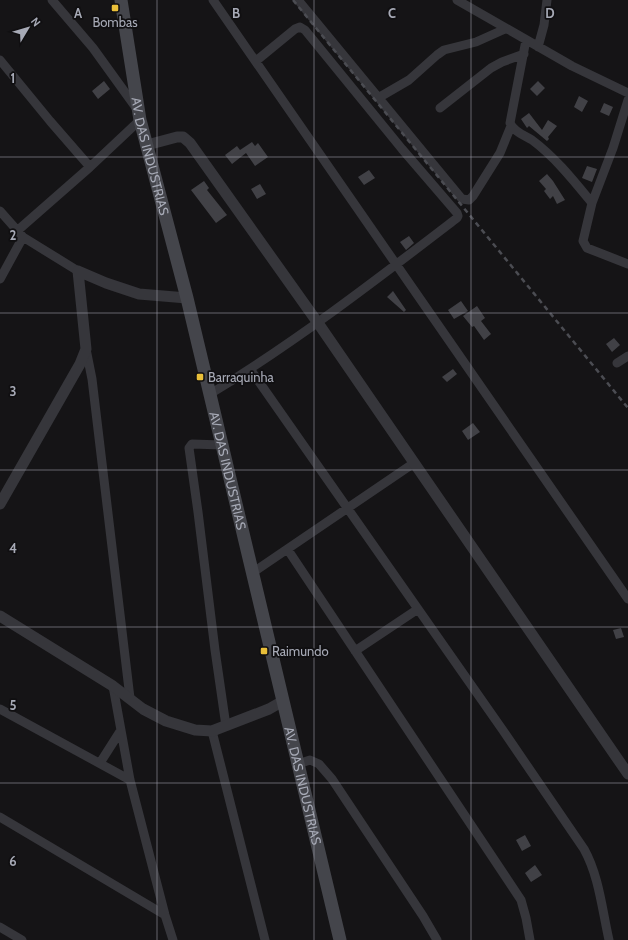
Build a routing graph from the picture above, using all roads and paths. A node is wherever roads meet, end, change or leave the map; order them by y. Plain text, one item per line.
1 (52, 0) edge
2 (121, 0) edge
3 (213, 0) edge
4 (298, 0) edge
5 (457, 0) edge
6 (547, 0) edge
7 (505, 29) junction
8 (526, 40) junction
9 (538, 47) junction
10 (524, 54) junction
11 (0, 60) edge
12 (256, 61) junction
13 (628, 93) edge
14 (378, 98) junction
15 (628, 100) edge
16 (440, 108) dead end
17 (139, 115) junction
18 (511, 126) junction
19 (147, 145) junction
20 (90, 167) junction
21 (592, 203) junction
22 (0, 211) edge
23 (20, 234) junction
24 (397, 264) junction
25 (628, 264) edge
26 (78, 271) junction
27 (0, 279) edge
28 (187, 298) junction
29 (318, 323) junction
30 (86, 349) junction
31 (628, 356) edge
32 (617, 364) dead end
33 (250, 369) junction
34 (210, 394) junction
35 (222, 445) junction
36 (414, 463) junction
37 (0, 504) edge
38 (347, 508) junction
39 (288, 550) junction
40 (252, 573) junction
41 (628, 599) edge
42 (418, 609) junction
43 (0, 616) edge
44 (355, 651) junction
45 (113, 686) junction
46 (130, 698) junction
47 (283, 701) junction
48 (0, 709) edge
49 (226, 726) junction
50 (121, 730) junction
51 (212, 731) junction
52 (100, 763) junction
53 (298, 764) junction
54 (628, 774) edge
55 (130, 780) junction
56 (0, 817) edge
57 (164, 915) junction
58 (0, 927) edge
59 (10, 937) edge
60 (22, 940) edge
61 (173, 940) edge
62 (265, 940) edge
63 (340, 940) edge
64 (437, 940) edge
65 (530, 940) edge
66 (609, 940) edge

1 - 17 street
2 - 17 main road, AV. DAS INDUSTRIAS
3 - 12 street
4 - 14 street
5 - 7 street
6 - 9 street
7 - 8 street
7 - 14 street
8 - 9 street
8 - 10 street
9 - 13 street
10 - 16 street
10 - 18 street
11 - 20 street
12 - 24 street
12 - 24 street
14 - 18 street
15 - 21 street
17 - 19 main road, AV. DAS INDUSTRIAS
17 - 20 street
18 - 21 street
19 - 28 main road, AV. DAS INDUSTRIAS
19 - 29 street
20 - 23 street
21 - 25 street
22 - 23 street
23 - 26 street
23 - 27 street
24 - 29 street
24 - 41 street
26 - 28 street
26 - 30 street
28 - 34 main road, AV. DAS INDUSTRIAS
29 - 33 street
29 - 36 street
30 - 37 street
30 - 46 street
31 - 32 street
33 - 34 street
33 - 38 street
34 - 35 main road, AV. DAS INDUSTRIAS
35 - 40 main road, AV. DAS INDUSTRIAS
35 - 49 street
36 - 38 street
36 - 54 street
38 - 39 street
38 - 42 street
39 - 40 street
39 - 44 street
40 - 47 main road, AV. DAS INDUSTRIAS
42 - 44 street
42 - 66 street
43 - 45 street
44 - 65 street
45 - 46 street
45 - 50 street
46 - 51 street
47 - 49 street
47 - 53 main road, AV. DAS INDUSTRIAS
48 - 52 street
49 - 51 street
50 - 52 street
50 - 55 street
51 - 62 street
52 - 55 street
53 - 63 main road, AV. DAS INDUSTRIAS
53 - 64 street
55 - 57 street
56 - 57 street
57 - 61 street
58 - 59 street
59 - 60 street

